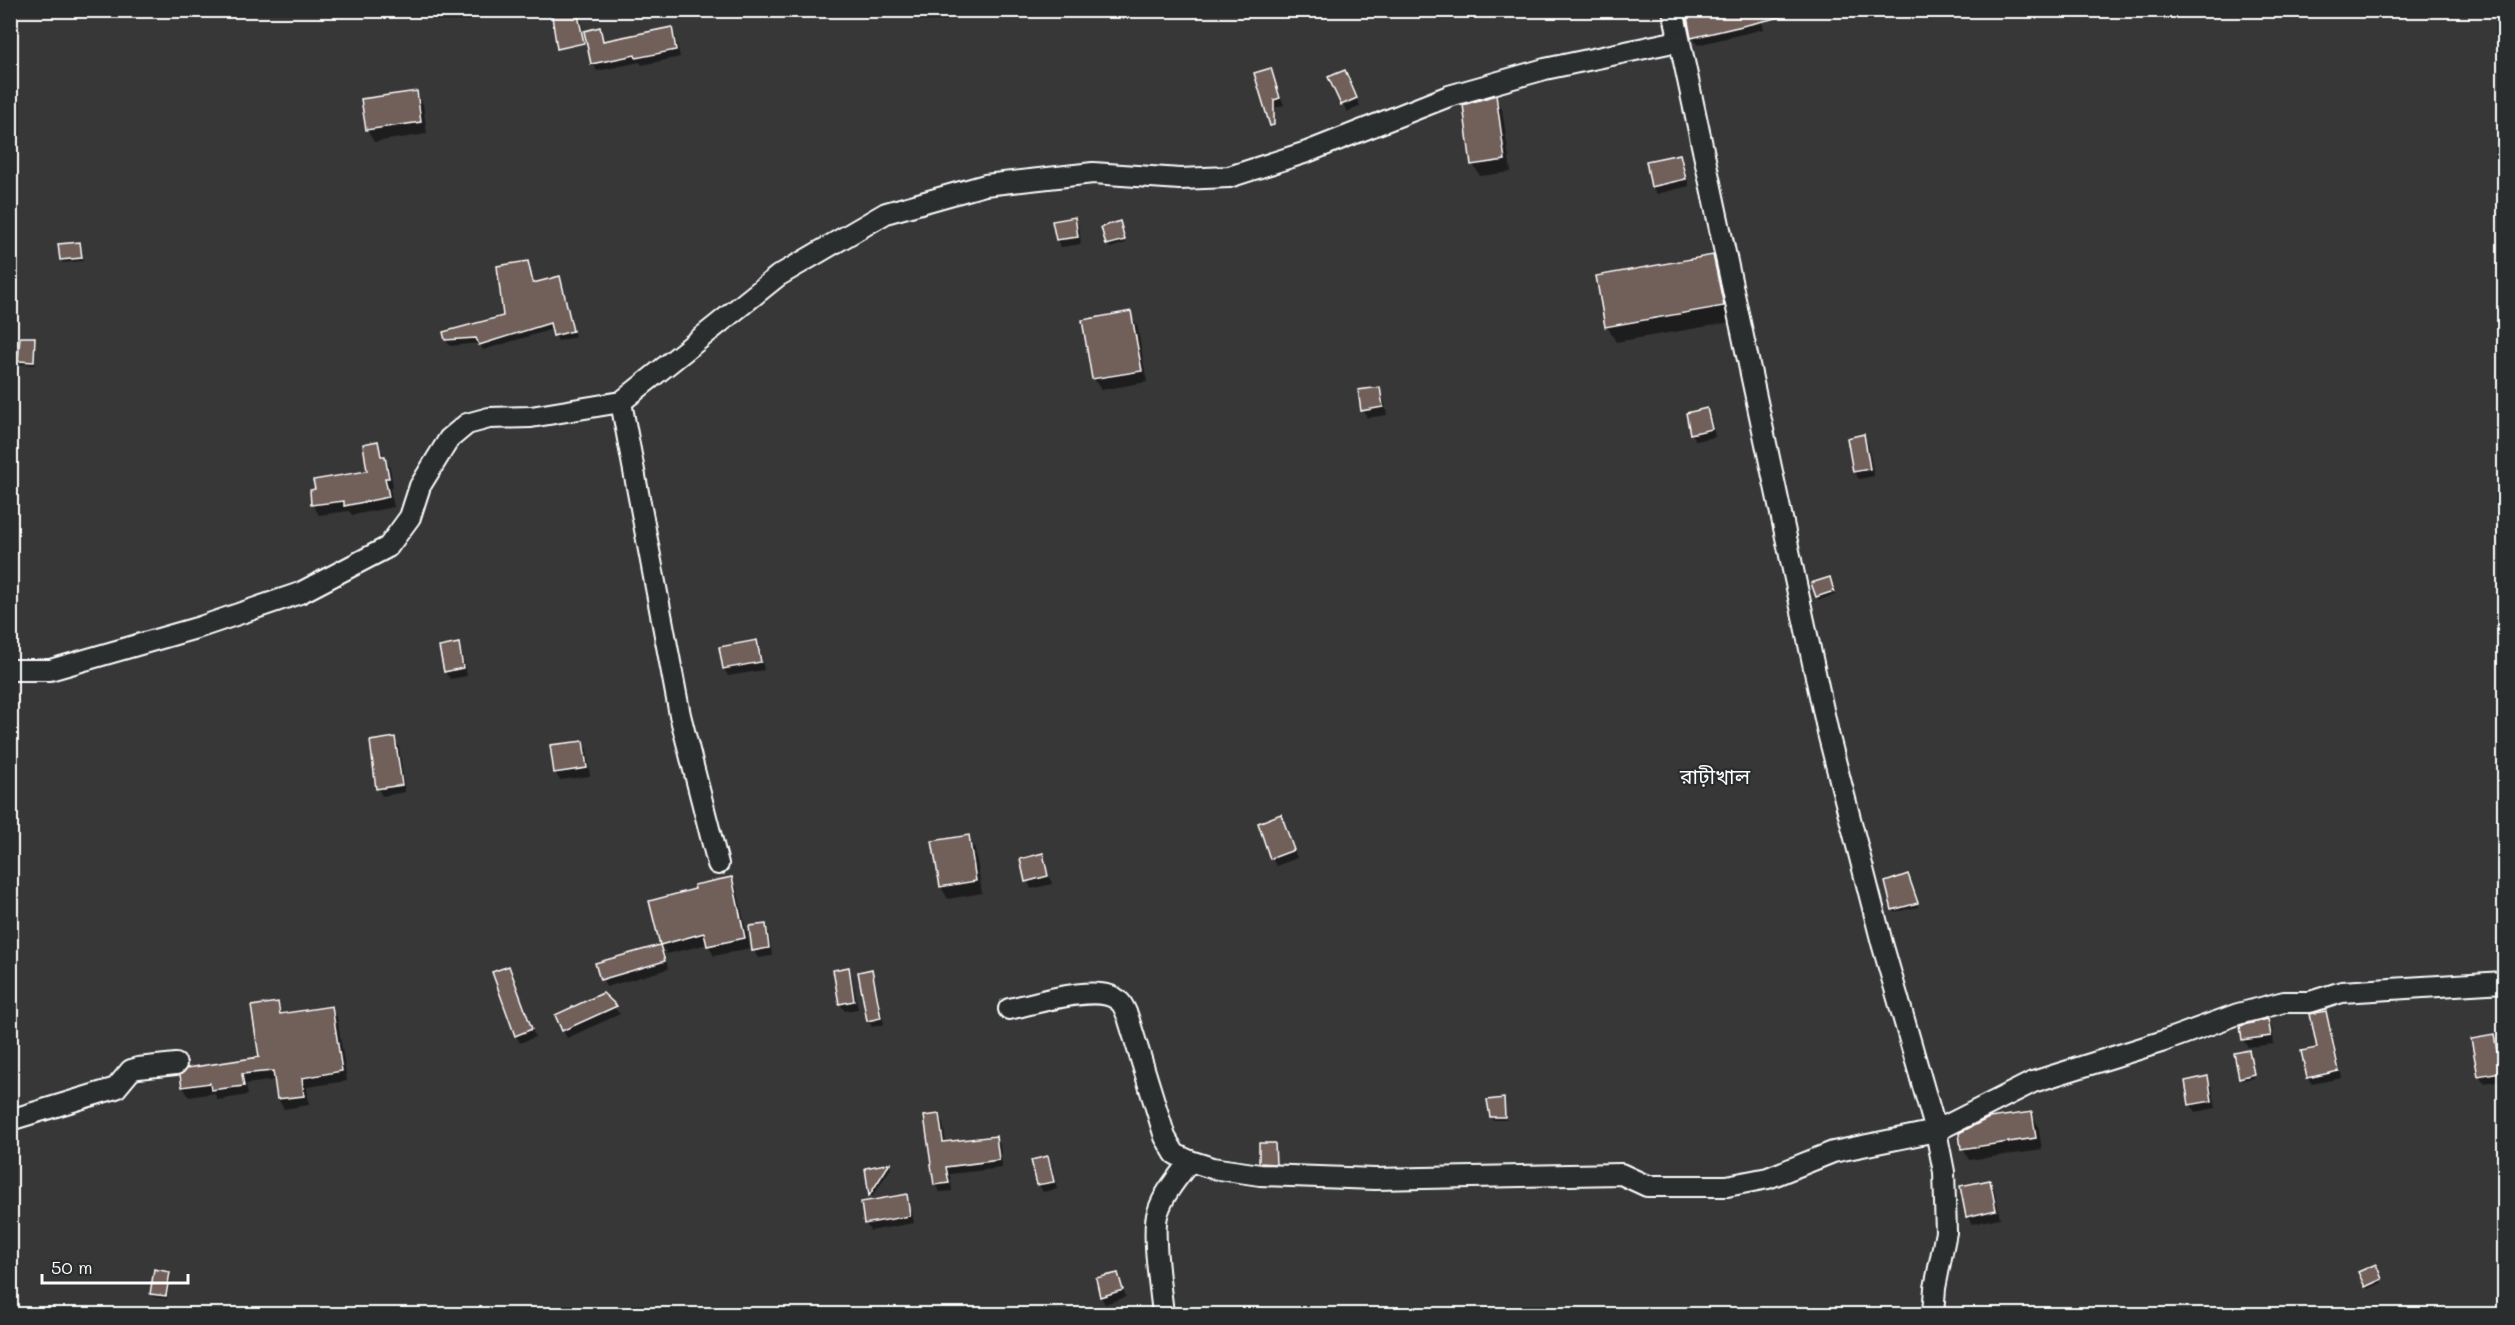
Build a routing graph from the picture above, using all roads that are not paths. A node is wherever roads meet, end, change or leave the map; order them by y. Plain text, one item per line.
1 (1673, 10) edge
2 (1678, 41) junction
3 (621, 402) junction
4 (10, 670) edge
5 (717, 864) dead end
6 (2505, 982) edge
7 (1009, 1009) dead end
8 (176, 1064) dead end
9 (10, 1120) edge
10 (1936, 1131) junction
11 (1190, 1161) junction
12 (1163, 1314) edge
13 (1933, 1314) edge

1 - 2 street
2 - 3 street
2 - 10 street
3 - 4 street
3 - 5 street
6 - 10 street
7 - 11 street
8 - 9 street
10 - 11 street
10 - 13 street
11 - 12 street

